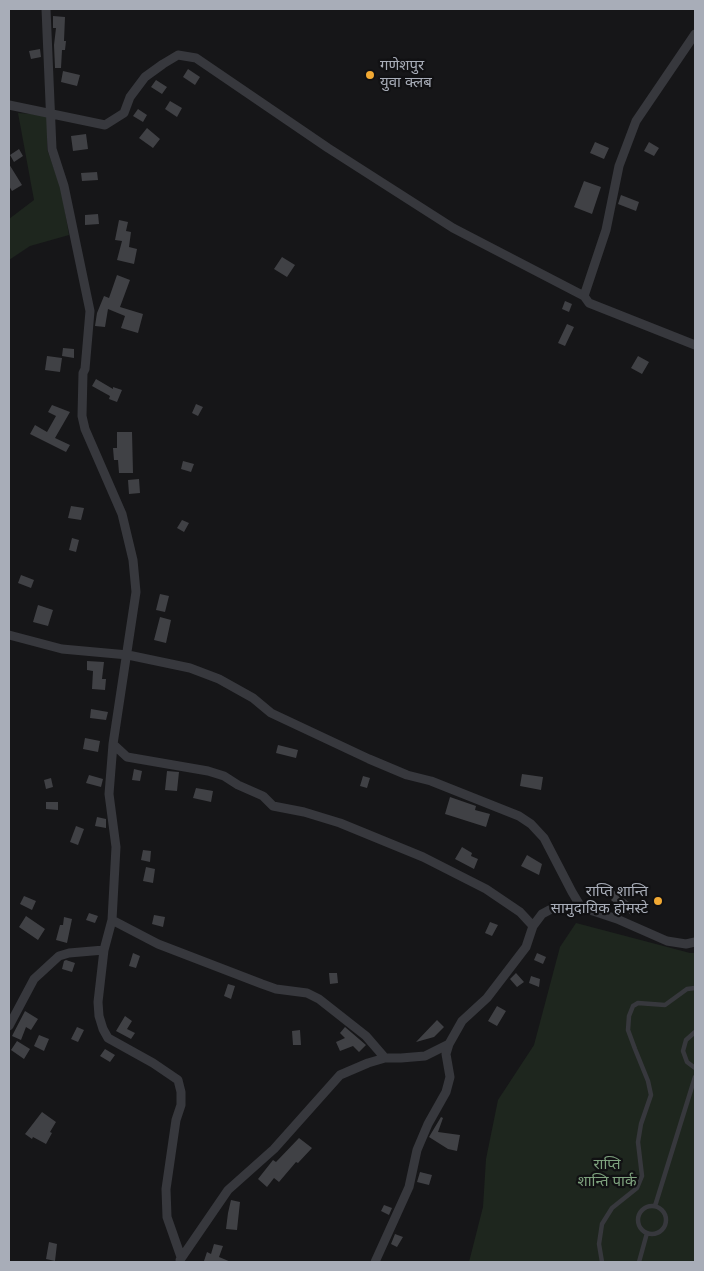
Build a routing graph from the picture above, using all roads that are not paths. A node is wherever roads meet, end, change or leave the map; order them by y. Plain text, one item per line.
1 (46, 9) edge
2 (695, 34) edge
3 (9, 105) edge
4 (50, 113) junction
5 (584, 296) junction
6 (695, 345) edge
7 (9, 635) edge
8 (128, 656) junction
9 (113, 744) junction
10 (581, 907) junction
11 (112, 920) junction
12 (533, 926) junction
13 (695, 942) edge
14 (104, 950) junction
15 (695, 988) edge
16 (9, 1026) edge
17 (695, 1032) edge
18 (449, 1044) junction
19 (385, 1058) junction
20 (695, 1068) edge
21 (695, 1077) edge
22 (654, 1206) junction
23 (647, 1233) junction
24 (180, 1260) edge
25 (375, 1262) edge
26 (602, 1262) edge
27 (639, 1262) edge

1 - 4 street
2 - 5 street
3 - 4 street
4 - 5 street
4 - 8 street
5 - 6 street
7 - 8 street
8 - 9 street
8 - 10 street
9 - 11 street
9 - 12 street
10 - 12 street
10 - 13 street
11 - 14 street
11 - 19 street
12 - 18 street
14 - 16 street
14 - 24 street
15 - 26 lane
17 - 20 lane
18 - 19 street
18 - 25 street
19 - 24 street
21 - 22 lane
22 - 23 lane
22 - 23 lane
23 - 27 lane

